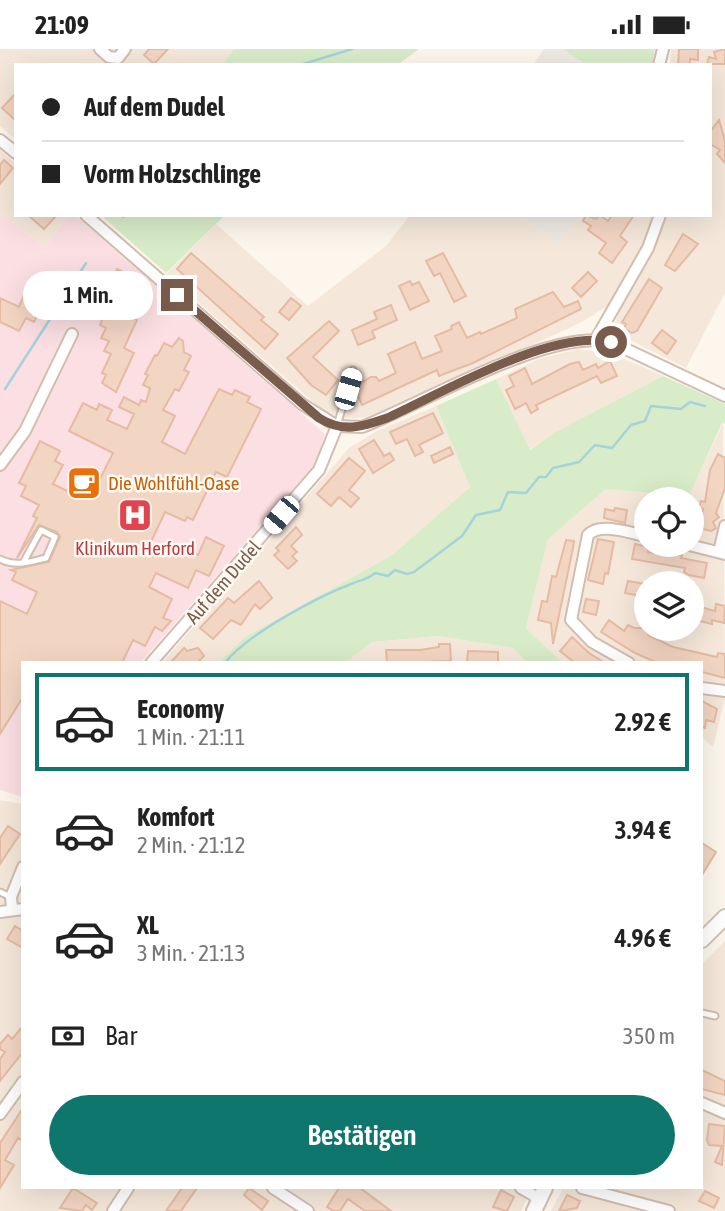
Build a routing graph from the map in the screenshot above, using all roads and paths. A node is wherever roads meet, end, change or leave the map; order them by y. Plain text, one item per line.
1 (100, 49) edge
2 (125, 49) edge
3 (0, 140) edge
4 (14, 151) edge
5 (88, 217) edge
6 (659, 217) edge
7 (72, 334) dead end
8 (596, 339) junction
9 (353, 370) dead end
10 (725, 396) edge
11 (337, 426) junction
12 (0, 465) edge
13 (725, 526) edge
14 (634, 534) edge
15 (704, 549) edge
16 (722, 553) edge
17 (0, 559) edge
18 (23, 563) junction
19 (153, 661) edge
20 (625, 661) edge
21 (703, 688) edge
22 (725, 691) edge
23 (21, 874) edge
24 (0, 892) edge
25 (11, 906) edge
26 (725, 917) edge
27 (703, 939) edge
28 (703, 1013) edge
29 (715, 1016) dead end
30 (21, 1085) edge
31 (703, 1103) edge
32 (725, 1113) edge
33 (0, 1114) edge
34 (127, 1189) edge
35 (275, 1189) edge
36 (523, 1189) edge
37 (586, 1189) edge
38 (539, 1199) edge
39 (113, 1211) edge
40 (308, 1211) edge
41 (669, 1211) edge

1 - 2 street
3 - 4 street
5 - 11 street
6 - 8 street
7 - 12 street
8 - 10 street
8 - 11 street
9 - 11 lane
11 - 19 street, Auf dem Dudel
13 - 16 street
14 - 20 street
15 - 16 street
17 - 18 lane
18 - 18 lane
21 - 22 street
23 - 25 street
24 - 25 lane
26 - 27 main road
28 - 29 lane
30 - 33 street
31 - 32 street
34 - 39 street
35 - 40 street
36 - 38 street
37 - 41 street

